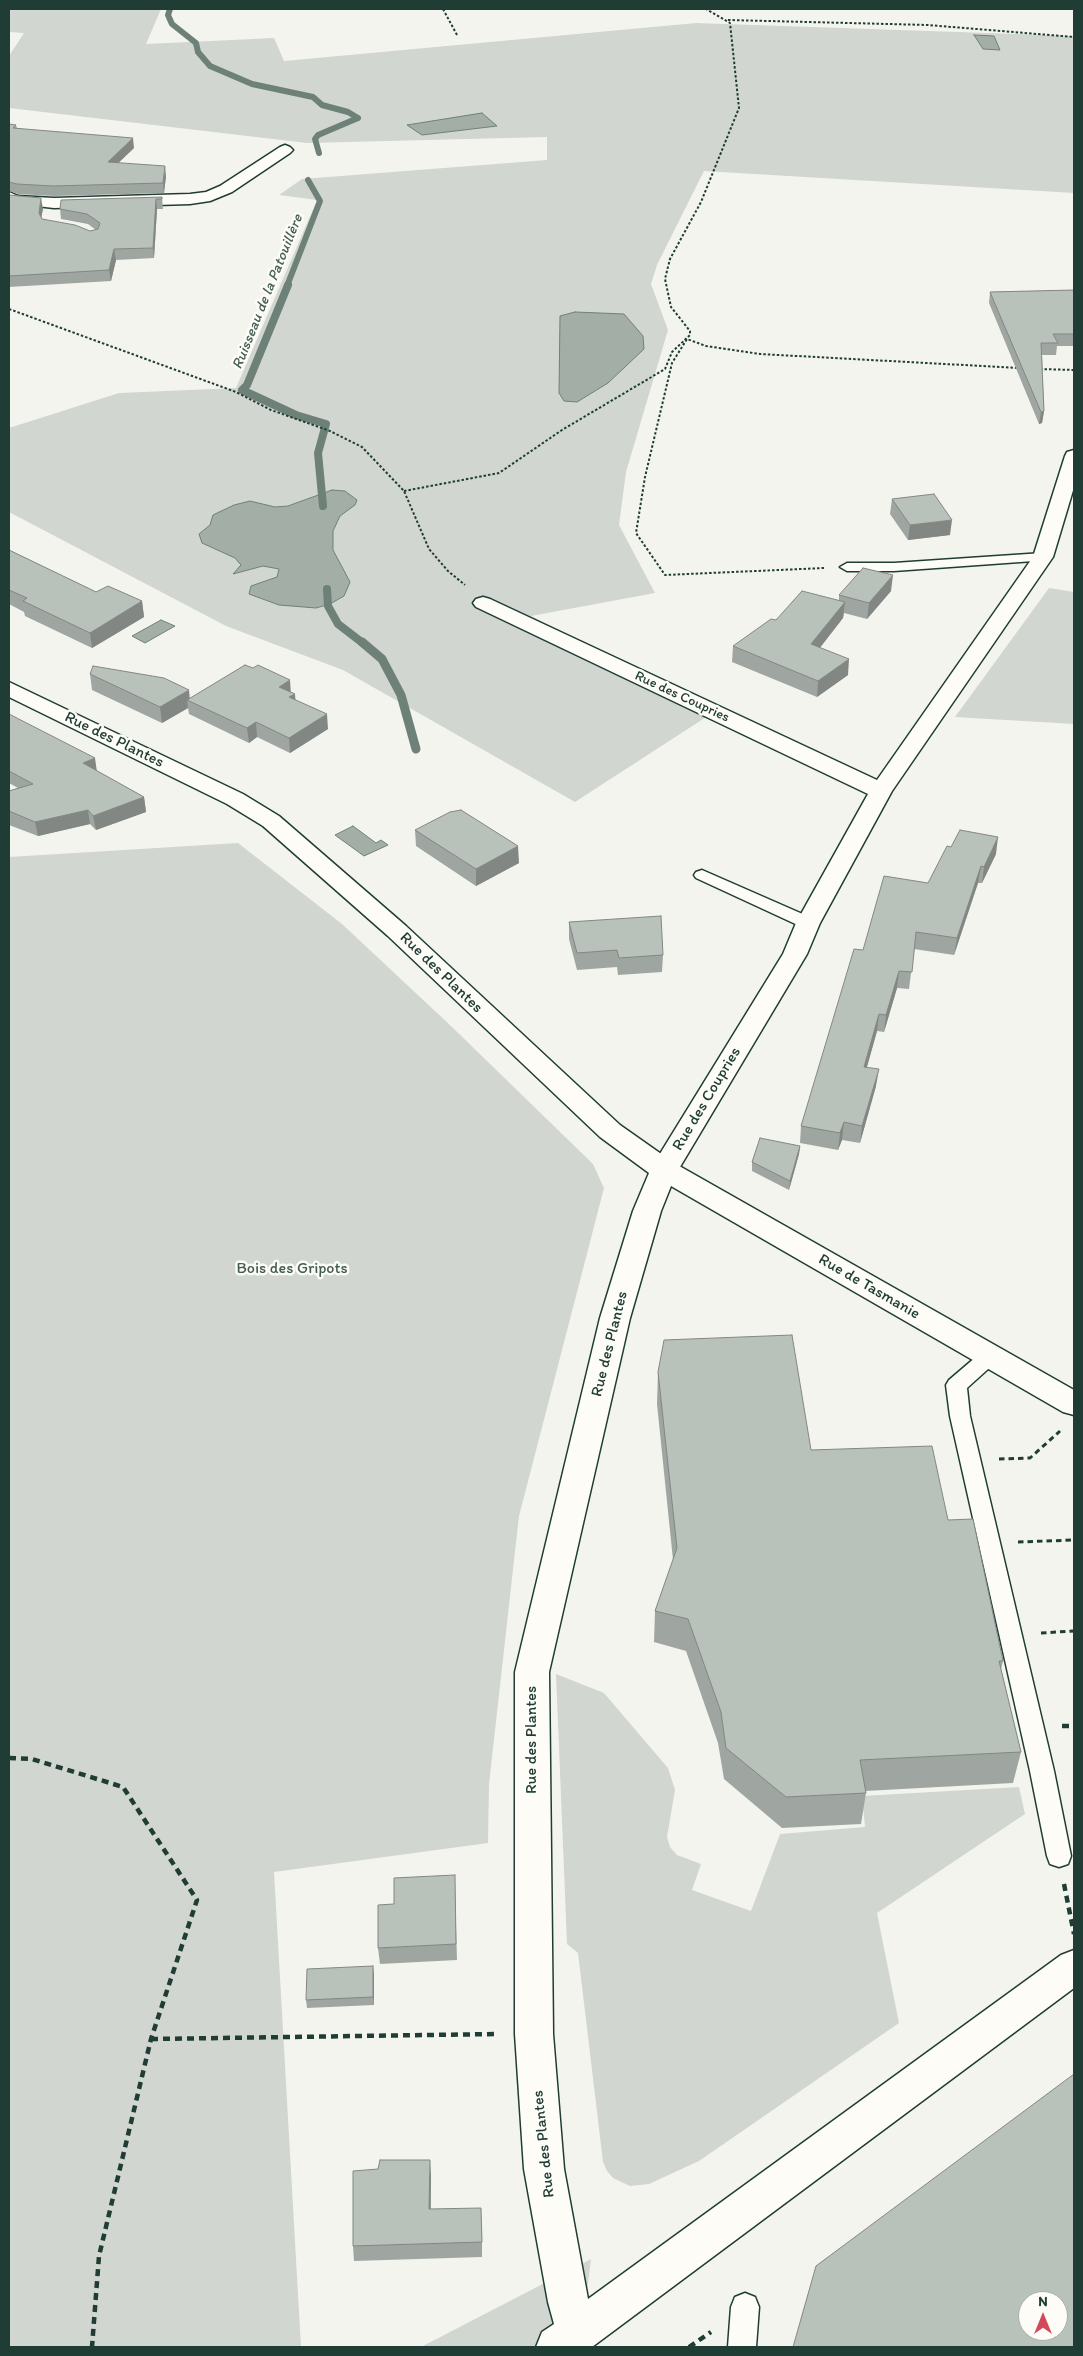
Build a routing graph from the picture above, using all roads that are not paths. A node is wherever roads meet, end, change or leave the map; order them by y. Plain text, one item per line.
1 (285, 150) dead end
2 (9, 197) edge
3 (1074, 456) edge
4 (1043, 557) junction
5 (847, 567) road end
6 (483, 603) road end
7 (9, 689) edge
8 (881, 791) junction
9 (702, 875) dead end
10 (808, 922) junction
11 (664, 1170) junction
12 (990, 1356) junction
13 (1074, 1404) edge
14 (1059, 1856) road end
15 (1074, 1967) edge
16 (745, 2307) dead end
17 (567, 2340) edge
18 (742, 2347) edge

1 - 2 street
3 - 4 street, Rue des Coupries
4 - 5 lane
4 - 8 street, Rue des Coupries
6 - 8 street, Rue des Coupries
7 - 11 street, Rue des Plantes
8 - 10 street, Rue des Coupries
9 - 10 lane
10 - 11 street, Rue des Coupries
11 - 12 street, Rue de Tasmanie
11 - 17 street, Rue des Plantes
12 - 13 street, Rue de Tasmanie
12 - 14 lane
15 - 17 street
16 - 18 lane

